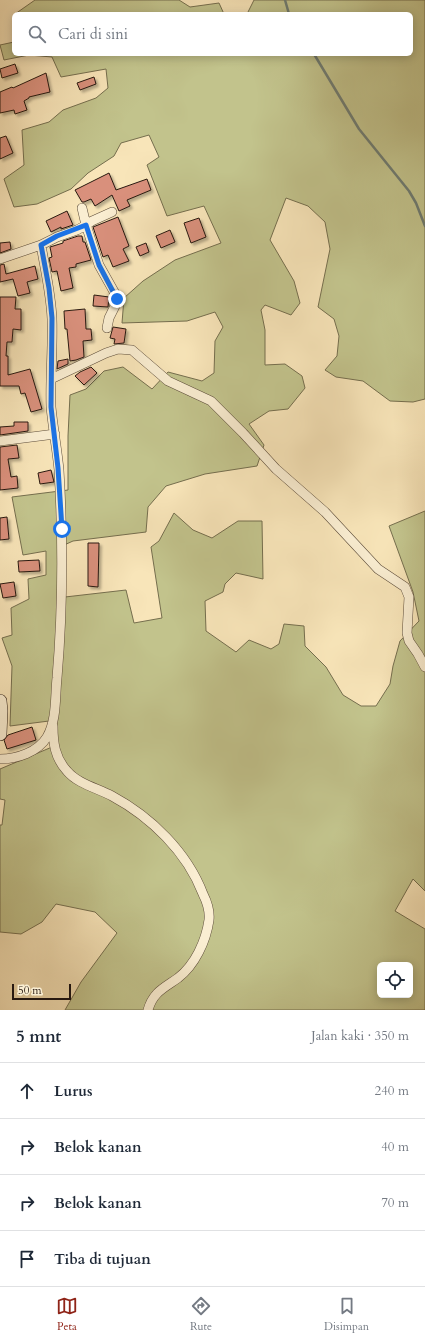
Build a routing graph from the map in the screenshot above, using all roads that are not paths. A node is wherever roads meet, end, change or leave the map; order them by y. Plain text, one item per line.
1 (82, 208) dead end
2 (112, 212) dead end
3 (86, 225) junction
4 (41, 245) junction
5 (0, 259) edge
6 (107, 328) dead end
7 (51, 379) junction
8 (55, 434) junction
9 (0, 441) edge
10 (425, 667) edge
11 (0, 701) edge
12 (53, 720) junction
13 (0, 734) edge
14 (0, 759) edge
15 (148, 1010) edge

1 - 3 street
2 - 3 street
3 - 4 street
3 - 6 street
4 - 5 street
4 - 7 street
7 - 8 street
7 - 10 street
8 - 9 street
8 - 12 street
11 - 13 street
12 - 14 street
12 - 15 street

